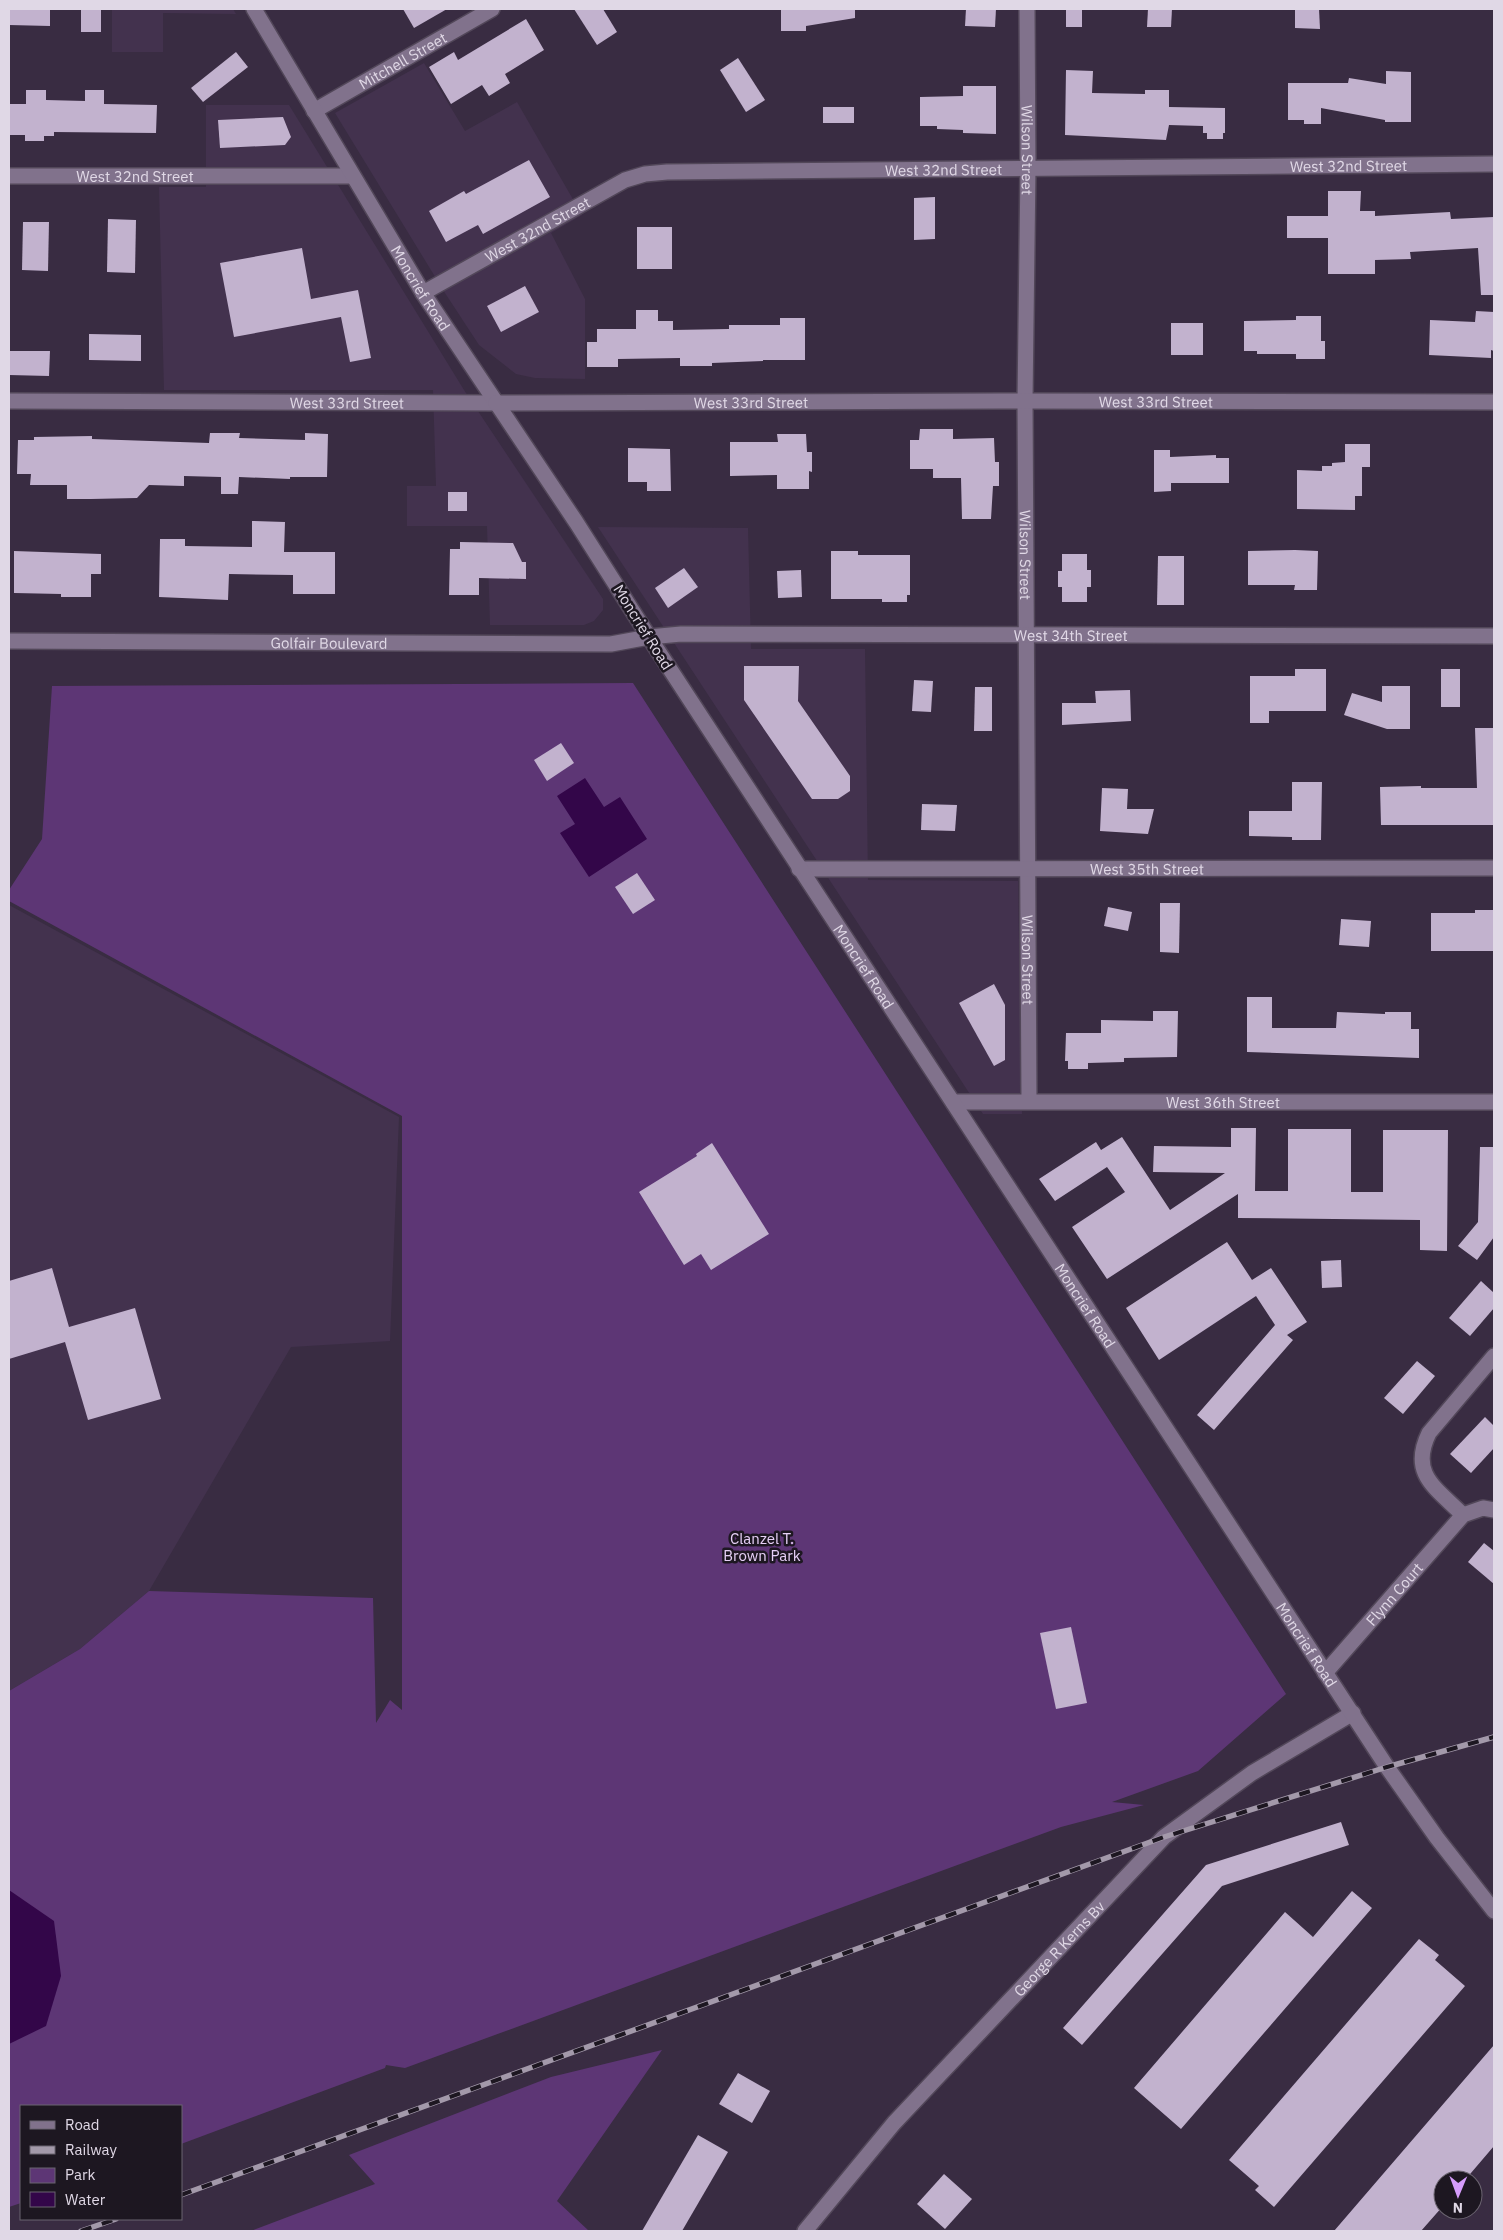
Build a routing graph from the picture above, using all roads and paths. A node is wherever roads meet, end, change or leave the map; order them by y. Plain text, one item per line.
1 (254, 9) edge
2 (492, 9) edge
3 (1027, 9) edge
4 (314, 111) junction
5 (1494, 164) edge
6 (1028, 168) junction
7 (9, 176) edge
8 (352, 176) junction
9 (423, 293) junction
10 (9, 400) edge
11 (1025, 401) junction
12 (1494, 402) edge
13 (496, 403) junction
14 (1027, 635) junction
15 (1494, 636) edge
16 (649, 637) junction
17 (9, 641) edge
18 (1027, 868) junction
19 (1494, 868) edge
20 (799, 869) junction
21 (953, 1102) junction
22 (1029, 1102) junction
23 (1494, 1102) edge
24 (1494, 1356) edge
25 (1494, 1510) edge
26 (1463, 1515) junction
27 (1325, 1673) junction
28 (1353, 1713) junction
29 (1494, 1911) edge
30 (805, 2231) edge

1 - 4 street, Moncrief Road
2 - 4 street, Mitchell Street
3 - 6 street, Wilson Street
4 - 8 street, Moncrief Road
5 - 6 street, West 32nd Street
6 - 9 street, West 32nd Street
6 - 11 street, Wilson Street
7 - 8 street, West 32nd Street
8 - 9 street, Moncrief Road
9 - 13 street, Moncrief Road
10 - 13 street, West 33rd Street
11 - 12 street, West 33rd Street
11 - 13 street, West 33rd Street
11 - 14 street, Wilson Street
13 - 16 street, Moncrief Road
14 - 15 street, West 34th Street
14 - 16 street, West 34th Street
14 - 18 street, Wilson Street
16 - 17 street, Golfair Boulevard
16 - 20 street, Moncrief Road
18 - 19 street, West 35th Street
18 - 20 street, West 35th Street
18 - 22 street, Wilson Street
20 - 21 street, Moncrief Road
21 - 22 street, West 36th Street
21 - 27 street, Moncrief Road
22 - 23 street, West 36th Street
24 - 26 street
25 - 26 street
26 - 27 street, Flynn Court
27 - 28 street, Moncrief Road
28 - 29 street, Moncrief Road
28 - 30 street, George R Kerns Bv

